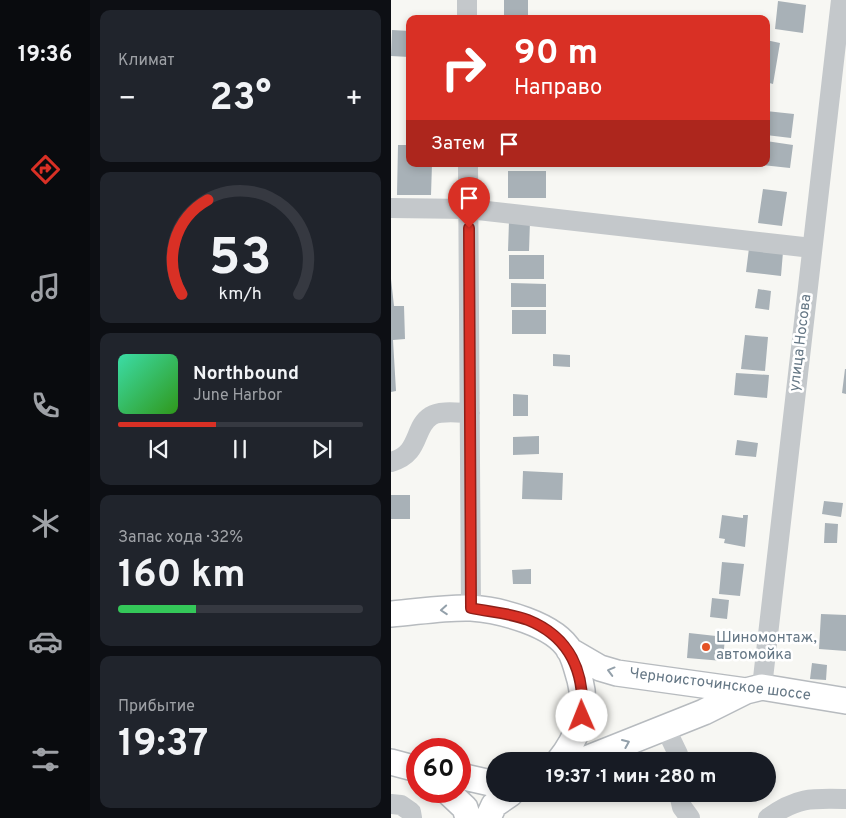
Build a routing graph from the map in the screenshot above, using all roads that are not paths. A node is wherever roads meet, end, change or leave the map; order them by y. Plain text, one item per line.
1 (467, 0) edge
2 (841, 0) edge
3 (467, 15) edge
4 (468, 167) edge
5 (391, 208) edge
6 (469, 209) junction
7 (812, 248) junction
8 (470, 413) junction
9 (391, 462) edge
10 (471, 608) junction
11 (391, 614) edge
12 (569, 650) junction
13 (754, 689) junction
14 (846, 701) edge
15 (665, 727) junction
16 (566, 752) edge
17 (603, 752) edge
18 (677, 752) edge
19 (471, 779) edge
20 (486, 782) edge
21 (846, 799) edge
22 (498, 802) edge
23 (681, 802) edge
24 (460, 803) edge
25 (391, 804) edge
26 (412, 818) edge
27 (468, 818) edge
28 (488, 818) edge
29 (690, 818) edge
30 (768, 818) edge

1 - 3 street
2 - 7 street, улица Носова
4 - 6 street
5 - 6 street
6 - 7 street
6 - 8 street
7 - 13 street, улица Носова
8 - 9 street
8 - 10 street
10 -> 11 main road
10 - 12 main road
13 -> 12 main road, Черноисточинское шоссе
12 - 16 main road
13 - 14 main road, Черноисточинское шоссе
13 - 15 main road
17 -> 15 main road
15 - 18 street
19 - 20 main road
21 - 30 street
22 - 28 main road
23 - 29 street
24 - 27 main road
25 - 26 street

